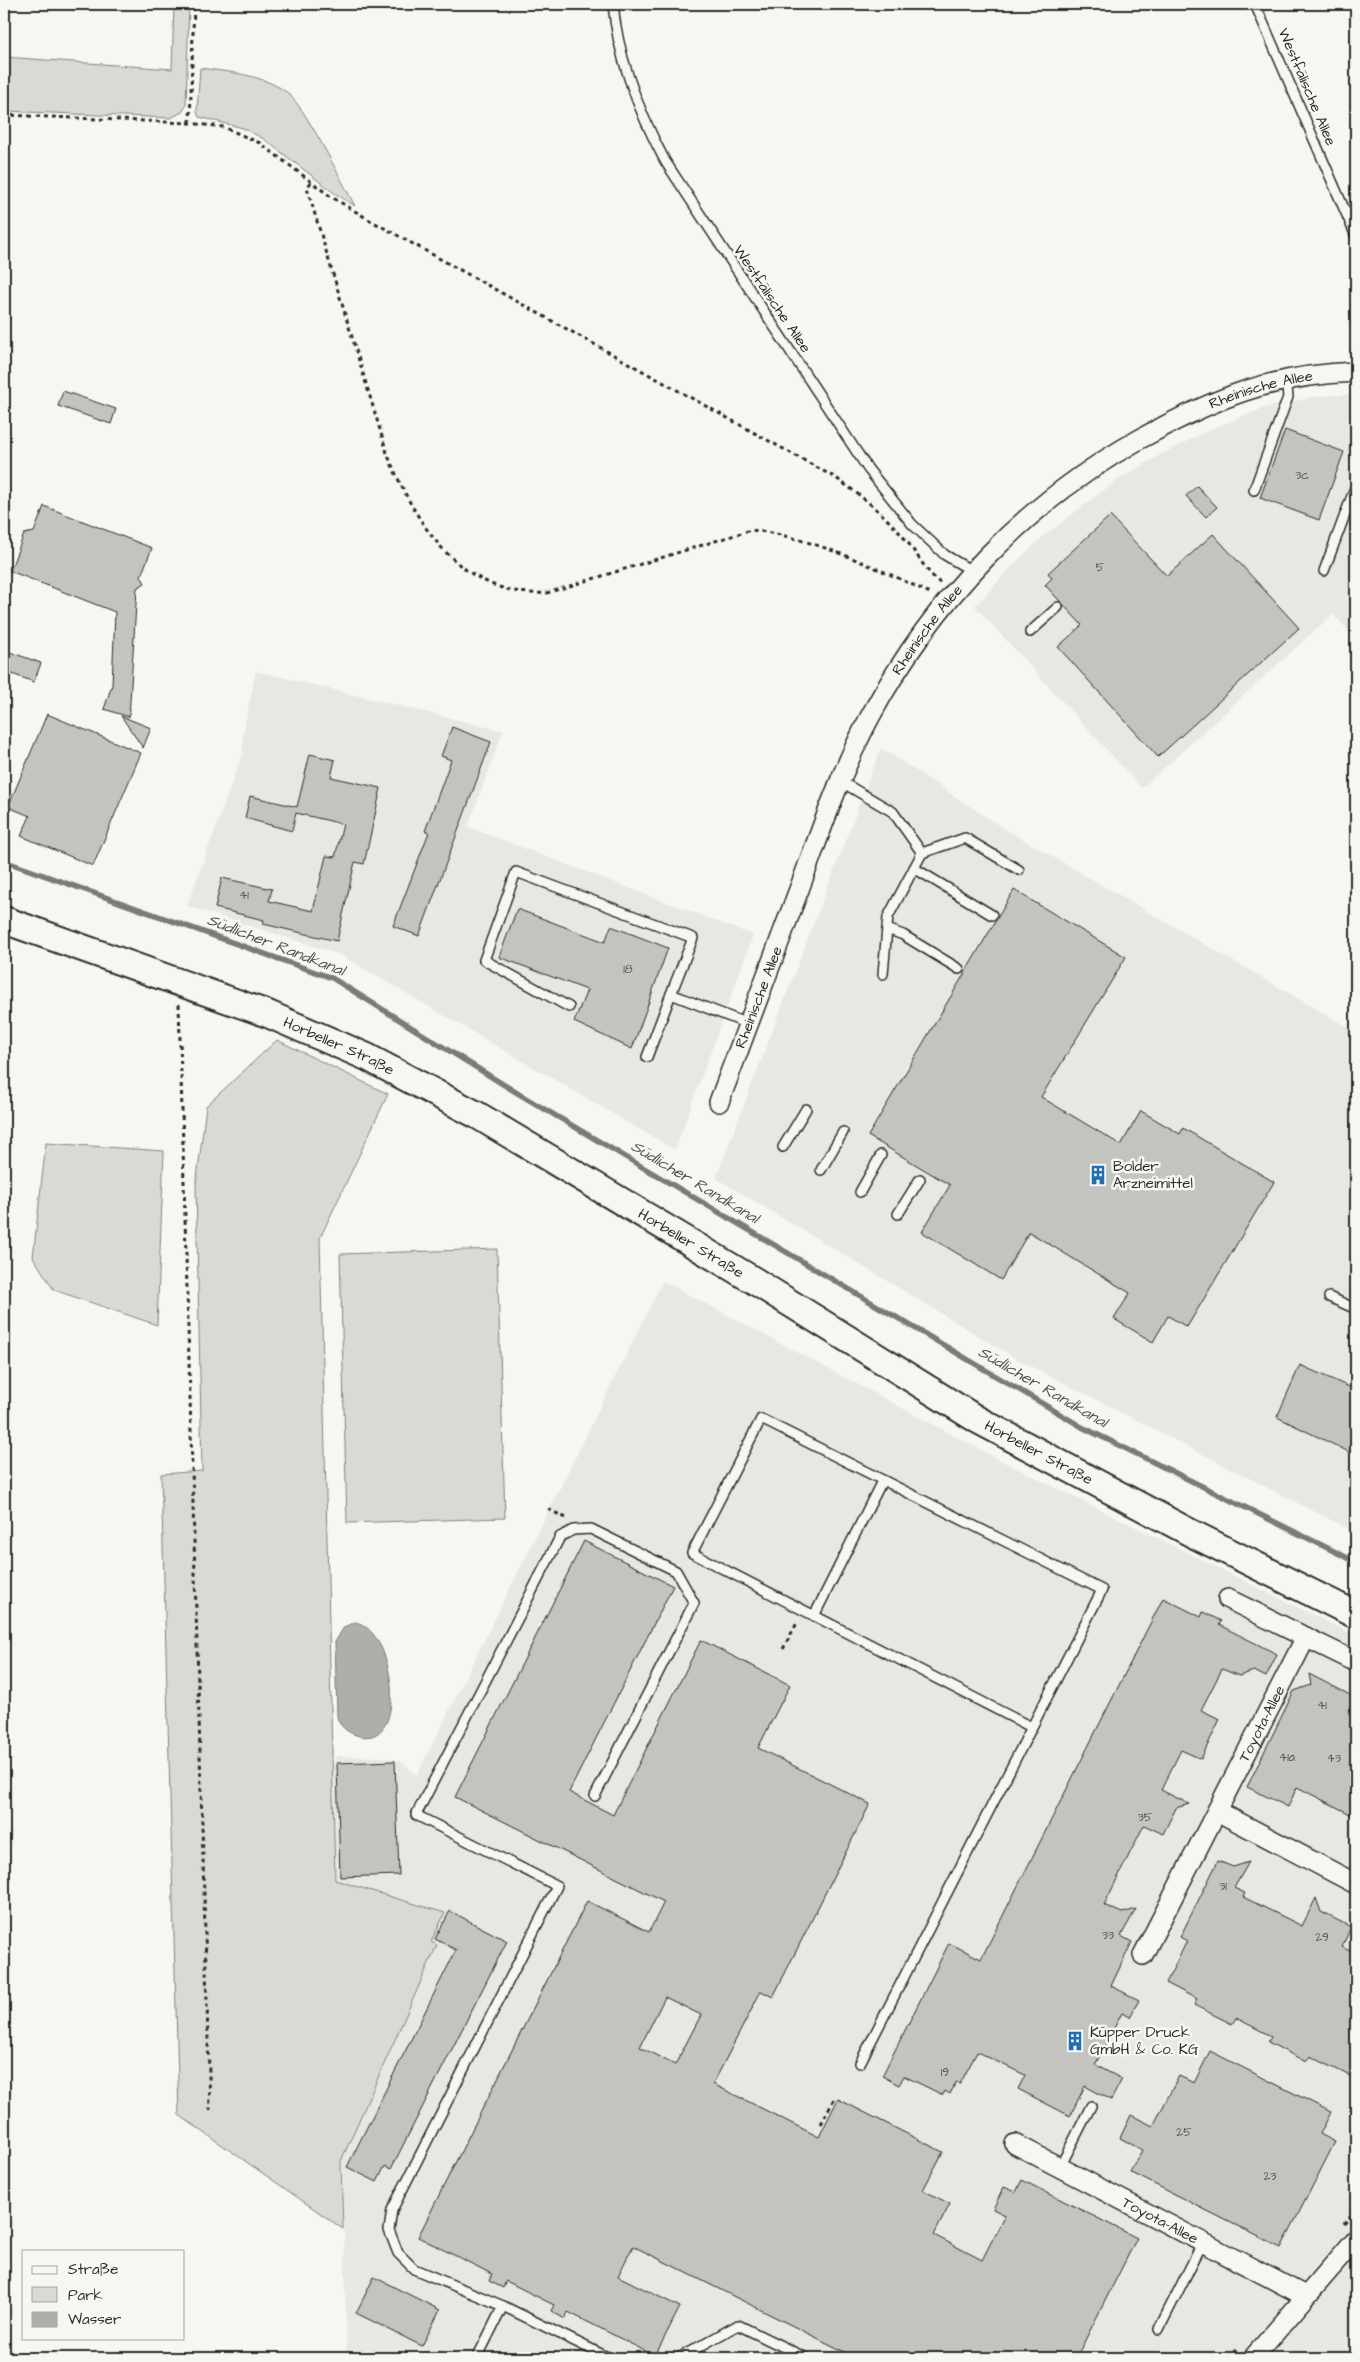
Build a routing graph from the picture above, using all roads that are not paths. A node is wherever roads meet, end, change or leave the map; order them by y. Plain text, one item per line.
1 (613, 4) edge
2 (1255, 4) edge
3 (1356, 236) edge
4 (1356, 372) edge
5 (1286, 379) junction
6 (1356, 485) edge
7 (1254, 490) dead end
8 (972, 571) junction
9 (1324, 571) dead end
10 (1058, 607) dead end
11 (1030, 632) dead end
12 (840, 782) junction
13 (922, 853) junction
14 (914, 868) junction
15 (1019, 870) dead end
16 (992, 916) dead end
17 (4, 920) edge
18 (887, 929) junction
19 (959, 969) dead end
20 (883, 974) dead end
21 (671, 994) junction
22 (568, 1007) dead end
23 (748, 1024) junction
24 (648, 1057) dead end
25 (719, 1102) dead end
26 (806, 1109) dead end
27 (843, 1132) dead end
28 (784, 1147) dead end
29 (881, 1155) dead end
30 (821, 1170) dead end
31 (920, 1179) dead end
32 (860, 1192) dead end
33 (898, 1214) dead end
34 (1329, 1297) dead end
35 (1356, 1308) edge
36 (882, 1481) junction
37 (1228, 1599) dead end
38 (1356, 1615) edge
39 (814, 1616) junction
40 (1306, 1637) junction
41 (1356, 1662) edge
42 (1031, 1727) junction
43 (595, 1796) dead end
44 (1217, 1811) junction
45 (1356, 1884) edge
46 (1143, 1955) dead end
47 (860, 2063) dead end
48 (1091, 2106) dead end
49 (1015, 2144) dead end
50 (1060, 2167) junction
51 (1356, 2239) edge
52 (1204, 2242) junction
53 (1305, 2296) junction
54 (503, 2306) junction
55 (1159, 2329) dead end
56 (477, 2358) edge
57 (609, 2358) edge
58 (679, 2358) edge
59 (806, 2358) edge
60 (1253, 2358) edge

1 - 8 lane, Westfälische Allee
2 - 3 lane, Westfälische Allee
4 - 5 street, Rheinische Allee
5 - 7 lane
5 - 8 street, Rheinische Allee
6 - 9 lane
8 - 12 street, Rheinische Allee
10 - 11 lane
12 - 13 lane
12 - 23 street, Rheinische Allee
13 - 14 lane
13 - 15 lane
14 - 16 lane
14 - 18 lane
17 - 38 main road, Horbeller Straße
18 - 19 lane
18 - 20 lane
21 - 22 lane
21 - 23 lane
21 - 24 lane
23 - 25 street, Rheinische Allee
26 - 28 lane
27 - 30 lane
29 - 32 lane
31 - 33 lane
34 - 35 lane
36 - 39 lane
36 - 39 lane
36 - 42 lane
37 - 40 street
39 - 42 lane
40 - 41 street
40 - 44 street, Toyota-Allee
42 - 47 lane
43 - 54 lane
44 - 45 street
44 - 46 street, Toyota-Allee
48 - 50 lane
49 - 50 street, Toyota-Allee
50 - 52 street, Toyota-Allee
51 - 53 street
52 - 53 street, Toyota-Allee
52 - 55 lane
53 - 60 street
54 - 56 lane
54 - 57 lane
58 - 59 lane

